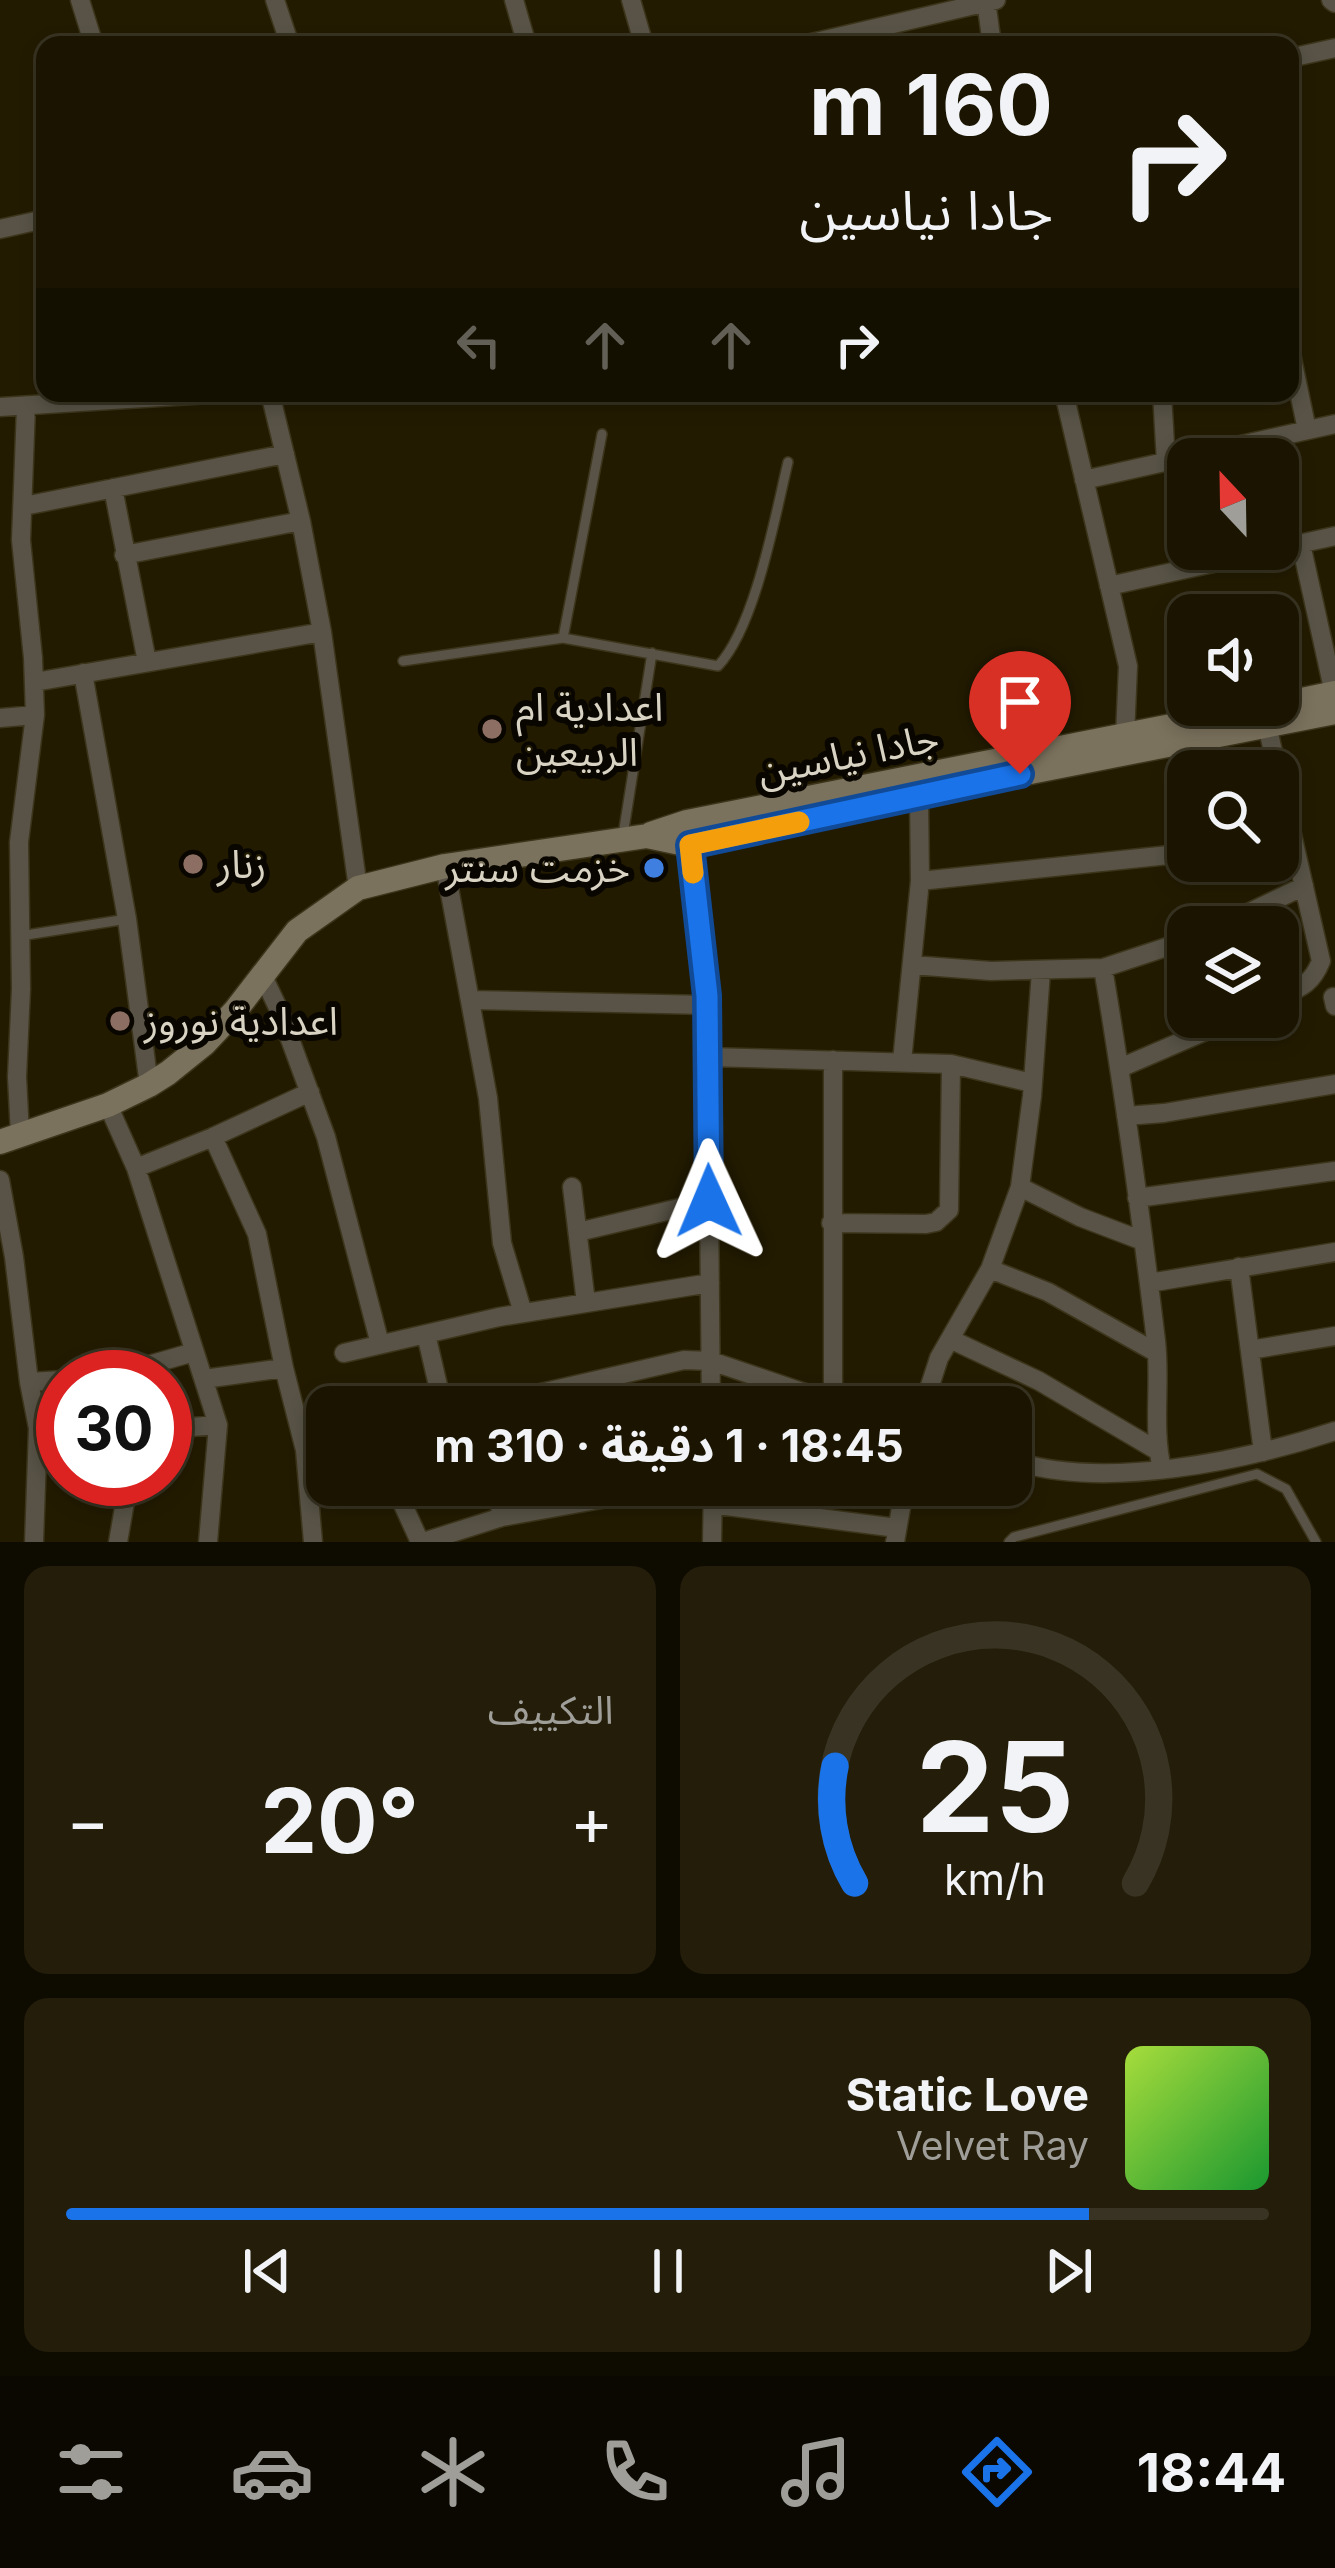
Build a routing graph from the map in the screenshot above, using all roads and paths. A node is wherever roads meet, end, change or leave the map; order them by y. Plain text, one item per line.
1 (80, 0) edge
2 (275, 0) edge
3 (514, 0) edge
4 (631, 0) edge
5 (990, 1) edge
6 (91, 36) edge
7 (287, 36) edge
8 (524, 36) edge
9 (641, 36) edge
10 (841, 36) edge
11 (992, 36) edge
12 (1335, 48) edge
13 (1299, 56) edge
14 (36, 221) edge
15 (0, 229) edge
16 (1299, 392) edge
17 (97, 402) edge
18 (272, 402) edge
19 (1066, 402) edge
20 (1163, 402) edge
21 (0, 407) edge
22 (26, 407) junction
23 (1335, 424) edge
24 (1307, 430) junction
25 (602, 434) dead end
26 (285, 454) junction
27 (788, 462) dead end
28 (1166, 462) junction
29 (1084, 480) junction
30 (113, 488) junction
31 (24, 506) junction
32 (301, 521) junction
33 (1335, 536) edge
34 (21, 541) junction
35 (0, 542) edge
36 (1301, 544) junction
37 (124, 555) junction
38 (1109, 586) junction
39 (322, 632) junction
40 (563, 638) junction
41 (652, 653) junction
42 (147, 662) junction
43 (404, 662) dead end
44 (83, 673) junction
45 (35, 682) junction
46 (1325, 702) edge
47 (35, 715) junction
48 (0, 718) edge
49 (1187, 726) edge
50 (1215, 726) edge
51 (1125, 736) junction
52 (919, 796) junction
53 (688, 834) junction
54 (635, 838) junction
55 (9, 843) edge
56 (1167, 855) edge
57 (445, 866) junction
58 (1299, 873) edge
59 (920, 880) junction
60 (1304, 886) junction
61 (358, 887) junction
62 (1263, 906) edge
63 (127, 919) junction
64 (20, 936) junction
65 (1167, 947) edge
66 (912, 965) junction
67 (1103, 968) junction
68 (1041, 971) junction
69 (262, 974) junction
70 (21, 988) junction
71 (1299, 988) edge
72 (0, 990) edge
73 (470, 1000) junction
74 (708, 1005) junction
75 (1189, 1038) edge
76 (708, 1057) junction
77 (833, 1060) junction
78 (902, 1061) junction
79 (951, 1064) junction
80 (1120, 1068) junction
81 (1033, 1083) junction
82 (1335, 1084) edge
83 (149, 1085) junction
84 (310, 1092) junction
85 (108, 1105) junction
86 (1126, 1116) junction
87 (213, 1137) junction
88 (10, 1138) edge
89 (136, 1168) junction
90 (1335, 1171) edge
91 (0, 1180) edge
92 (572, 1186) dead end
93 (1020, 1187) junction
94 (1137, 1198) junction
95 (709, 1201) junction
96 (831, 1223) junction
97 (578, 1232) junction
98 (1143, 1241) junction
99 (1335, 1252) edge
100 (1239, 1267) junction
101 (990, 1269) junction
102 (710, 1283) junction
103 (1149, 1283) junction
104 (586, 1303) junction
105 (523, 1313) junction
106 (426, 1334) junction
107 (1335, 1336) edge
108 (950, 1339) junction
109 (380, 1344) junction
110 (1250, 1350) junction
111 (194, 1352) joint
112 (1157, 1352) junction
113 (344, 1353) dead end
114 (711, 1361) junction
115 (284, 1368) junction
116 (204, 1378) junction
117 (29, 1382) junction
118 (36, 1382) edge
119 (438, 1386) edge
120 (572, 1386) edge
121 (711, 1386) edge
122 (785, 1386) edge
123 (838, 1386) edge
124 (930, 1386) edge
125 (218, 1425) junction
126 (192, 1427) edge
127 (1335, 1431) edge
128 (304, 1450) joint
129 (1263, 1452) junction
130 (1160, 1460) junction
131 (1032, 1467) edge
132 (124, 1506) edge
133 (404, 1506) edge
134 (500, 1506) edge
135 (563, 1506) edge
136 (712, 1506) edge
137 (766, 1506) edge
138 (502, 1517) junction
139 (896, 1535) edge
140 (34, 1542) edge
141 (118, 1542) edge
142 (208, 1542) edge
143 (313, 1542) edge
144 (422, 1542) edge
145 (712, 1542) edge
146 (1010, 1542) edge
147 (1316, 1542) edge

1 - 6 street
2 - 7 street
3 - 8 street
4 - 9 street
5 - 10 street
5 - 11 street
12 - 13 street
14 - 15 street
16 - 24 street
17 - 22 street
18 - 26 street
19 - 29 street
20 - 28 street
21 - 22 street
22 - 31 street
23 - 24 street
24 - 28 street
25 - 40 lane
26 - 30 street
26 - 32 street
27 - 41 lane
28 - 29 street
29 - 38 street
30 - 31 street
30 - 37 street
31 - 34 street
32 - 37 street
32 - 39 street
33 - 36 street
34 - 35 street
34 - 45 street
36 - 38 street
36 - 46 street
37 - 42 street
38 - 51 street
39 - 42 street
39 - 61 street
40 - 41 lane
40 - 43 lane
41 - 54 lane
42 - 44 street
44 - 45 street
44 - 63 street
45 - 47 street
47 - 48 street
47 - 55 street
49 - 51 street, جادا نیاسین
50 - 52 street, جادا نیاسین
51 - 53 street, جادا نیاسین
52 - 53 street, جادا نیاسین
52 - 59 street
53 - 54 street, جادا نیاسین
53 - 74 street
54 - 57 street, جادا نیاسین
55 - 64 street
56 - 59 street
57 - 61 street, جادا نیاسین
57 - 73 street
58 - 60 street
59 - 66 street
60 - 62 street
60 - 71 street
61 - 69 street
63 - 64 lane
63 - 83 street
64 - 70 street
65 - 67 street
66 - 68 street
66 - 78 street
67 - 68 street
67 - 80 street
68 - 81 street
69 - 83 street
69 - 84 street
70 - 72 street
70 - 88 street
73 - 74 street
73 - 105 street
74 - 76 street
75 - 80 street
76 - 77 street
76 - 95 street
77 - 78 street
77 - 96 street
78 - 79 street
79 - 81 street
79 - 96 street
80 - 86 street
81 - 93 street
82 - 86 street
83 - 85 street
84 - 87 street
84 - 109 street
85 - 88 street
85 - 89 street
86 - 94 street
87 - 89 street
87 - 115 street
89 - 111 street
90 - 94 street
91 - 117 street
92 - 97 street
93 - 98 street
93 - 101 street
94 - 98 street
95 - 97 street
95 - 102 street
96 - 123 street
97 - 104 street
98 - 103 street
99 - 100 street
100 - 103 street
100 - 110 street
101 - 108 street
101 - 112 street
102 - 104 street
102 - 114 street
103 - 112 street
104 - 105 street
105 - 106 street
106 - 109 street
106 - 119 street
107 - 110 street
108 - 124 street
108 - 130 street
109 - 113 street
110 - 129 street
111 - 116 street
112 - 130 street
114 - 120 street
114 - 121 street
114 - 122 street
115 - 116 street
115 - 128 street
116 - 125 street
117 - 118 street
117 - 140 street
125 - 126 street
125 - 142 street
127 - 129 street
128 - 143 street
129 - 130 street
130 - 131 street
132 - 141 street
133 - 144 street
134 - 138 street
135 - 138 street
136 - 145 street
137 - 139 street
138 - 144 street
146 - 147 lane

